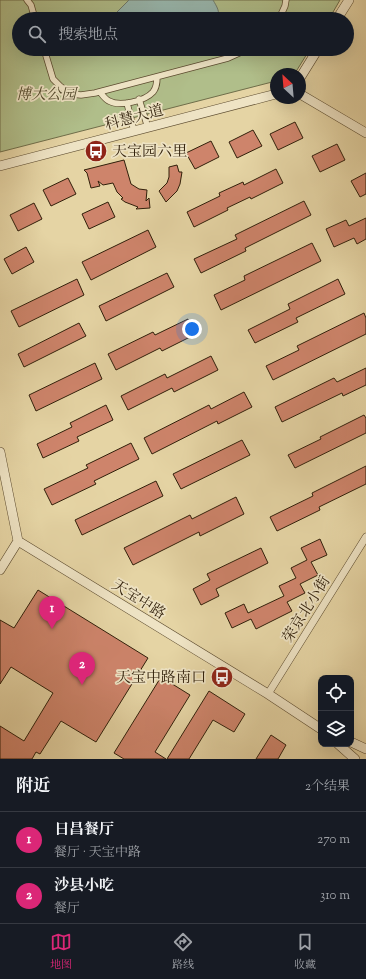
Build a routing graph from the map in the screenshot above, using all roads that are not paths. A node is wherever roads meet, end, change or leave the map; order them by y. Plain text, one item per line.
1 (27, 0) edge
2 (286, 0) edge
3 (349, 0) edge
4 (33, 12) edge
5 (282, 12) edge
6 (341, 12) edge
7 (46, 56) edge
8 (232, 56) edge
9 (314, 56) edge
10 (306, 68) edge
11 (157, 77) junction
12 (100, 92) junction
13 (270, 96) edge
14 (306, 98) edge
15 (139, 99) junction
16 (127, 103) junction
17 (148, 128) junction
18 (134, 132) junction
19 (366, 133) edge
20 (0, 166) edge
21 (0, 452) edge
22 (366, 537) edge
23 (18, 541) junction
24 (0, 570) edge
25 (268, 694) junction
26 (318, 727) edge
27 (354, 743) edge
28 (341, 747) edge
29 (366, 749) edge
30 (355, 759) edge

1 - 4 street
2 - 5 street
3 - 6 street
7 - 12 street
8 - 11 street
9 - 10 street
11 - 12 street
11 - 15 street
12 - 16 street
13 - 17 street, 科慧大道
14 - 19 street
15 - 16 street
15 - 17 street
16 - 18 street
17 - 18 street, 科慧大道
18 - 20 street, 科慧大道
21 - 23 street
22 - 25 street, 荣京北小街
23 - 24 street
23 - 25 street, 天宝中路
25 - 26 street, 天宝中路
27 - 29 street
28 - 30 street

